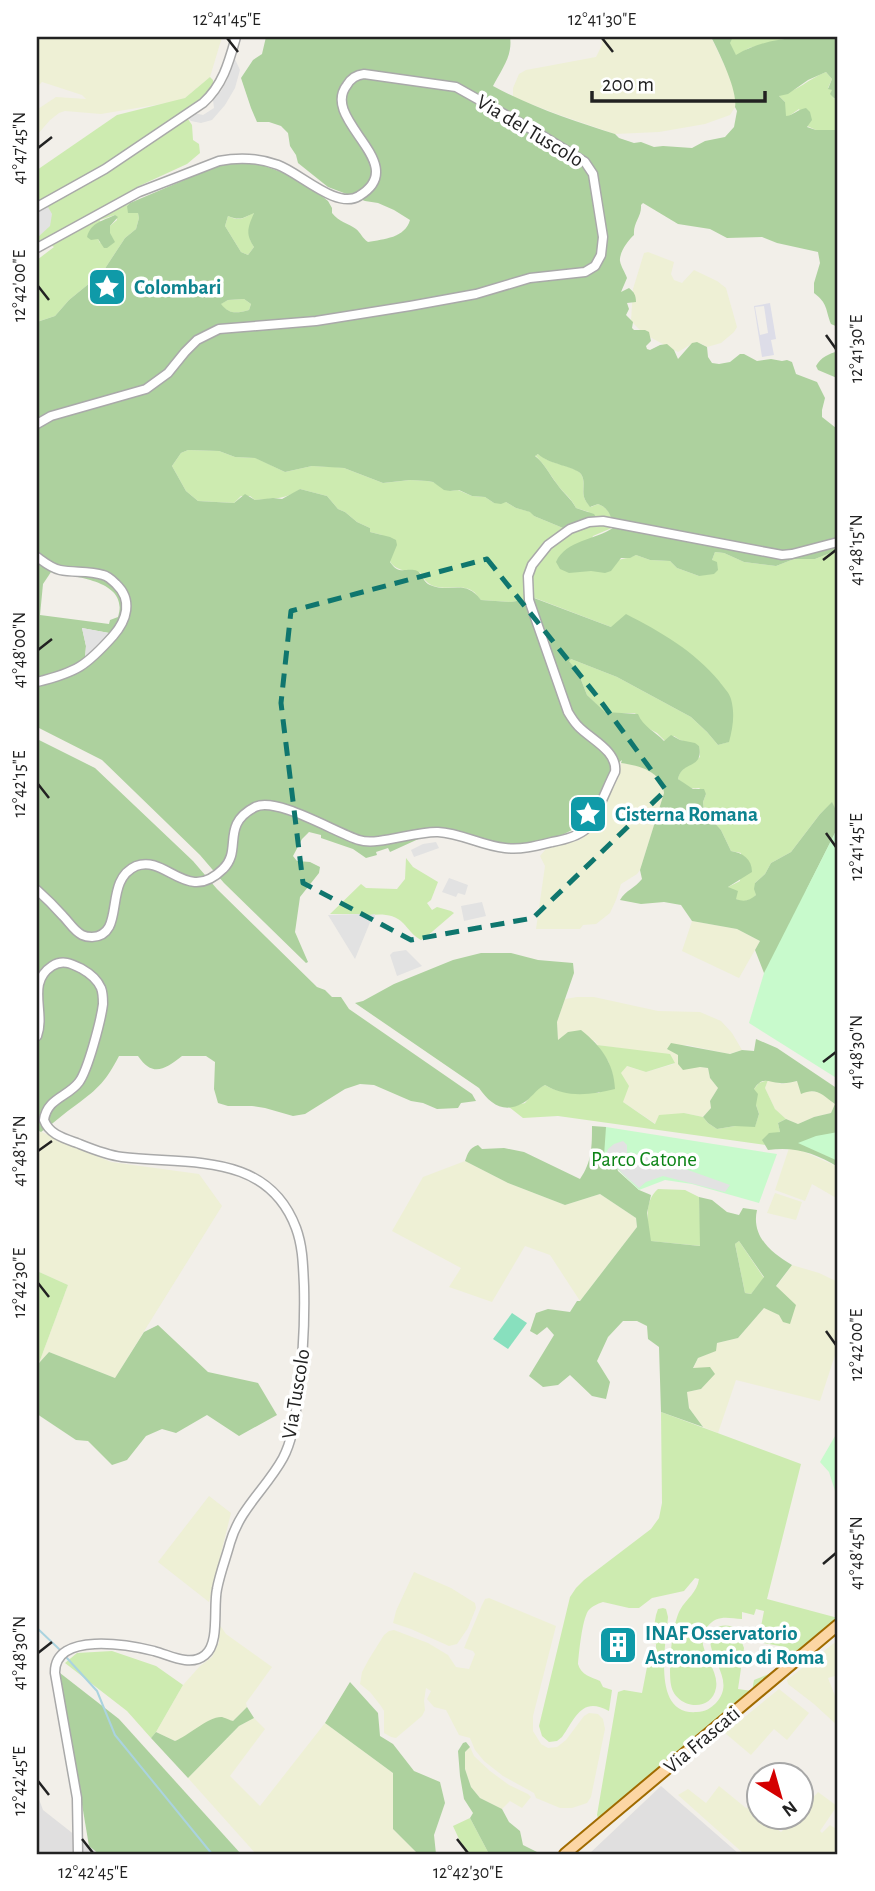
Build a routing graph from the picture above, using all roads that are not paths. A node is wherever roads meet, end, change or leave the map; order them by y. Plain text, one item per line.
1 (236, 37) edge
2 (37, 207) edge
3 (37, 248) edge
4 (37, 424) edge
5 (838, 542) edge
6 (37, 556) edge
7 (37, 682) edge
8 (37, 890) edge
9 (37, 1036) edge
10 (838, 1625) edge
11 (78, 1854) edge
12 (565, 1854) edge

1 - 2 street
3 - 4 street, Via del Tuscolo
5 - 8 street
6 - 7 street
9 - 11 street, Via Tuscolo
10 - 12 main road, Via Frascati

